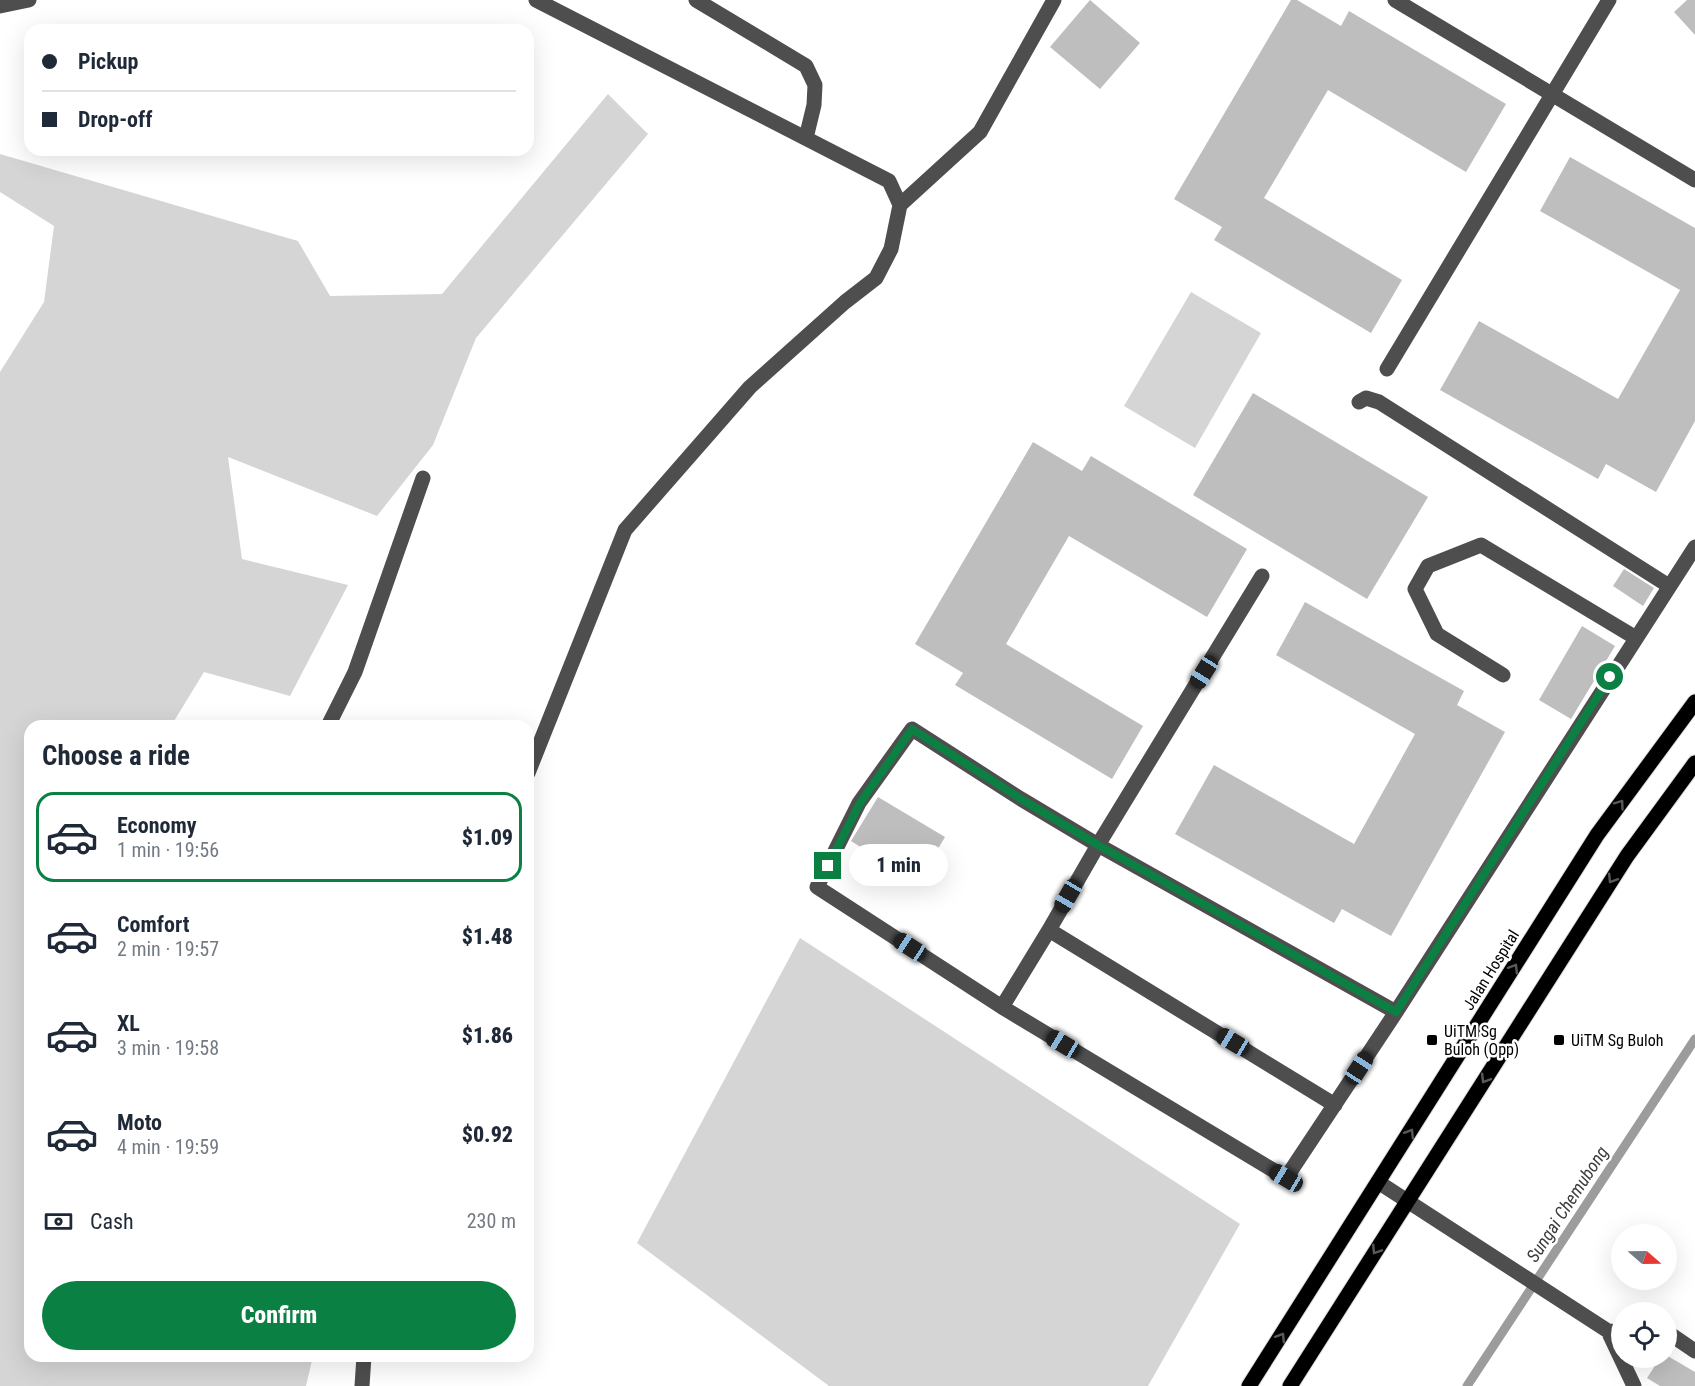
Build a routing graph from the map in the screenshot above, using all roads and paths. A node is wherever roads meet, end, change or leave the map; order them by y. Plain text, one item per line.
1 (29, 0) edge
2 (536, 0) edge
3 (696, 0) edge
4 (1054, 0) edge
5 (1395, 0) edge
6 (1609, 0) edge
7 (0, 6) edge
8 (1553, 94) junction
9 (806, 138) junction
10 (1695, 180) edge
11 (900, 205) junction
12 (1387, 369) dead end
13 (1359, 402) dead end
14 (423, 478) dead end
15 (1695, 546) edge
16 (1262, 576) dead end
17 (1669, 586) junction
18 (1636, 638) junction
19 (1503, 675) dead end
20 (1695, 702) edge
21 (331, 720) edge
22 (534, 758) edge
23 (1695, 763) edge
24 (1098, 845) junction
25 (1048, 930) junction
26 (1002, 1007) junction
27 (1396, 1012) junction
28 (1335, 1105) junction
29 (1378, 1182) junction
30 (1408, 1201) junction
31 (1611, 1329) edge
32 (1677, 1339) edge
33 (1695, 1351) edge
34 (364, 1362) edge
35 (1628, 1368) edge
36 (362, 1386) edge
37 (1250, 1386) edge
38 (1290, 1386) edge
39 (1634, 1386) edge

1 - 7 street
2 - 9 street
3 - 9 street
4 - 11 street
5 - 8 street
6 - 8 street
8 - 10 street
8 - 12 street
9 - 11 street
11 - 22 street
13 - 17 street
14 - 21 street
15 - 17 street
16 - 24 street
17 - 18 street
18 - 19 street
18 - 27 street
29 -> 20 main road, Jalan Hospital
23 -> 30 main road
24 - 25 street
24 - 26 street
24 - 27 street
25 - 26 street
25 - 28 street
26 - 28 street
27 - 28 street
29 - 30 street
37 -> 29 main road, Jalan Hospital
30 - 31 street
30 -> 38 main road
32 - 33 street
34 - 36 street
35 - 39 street

